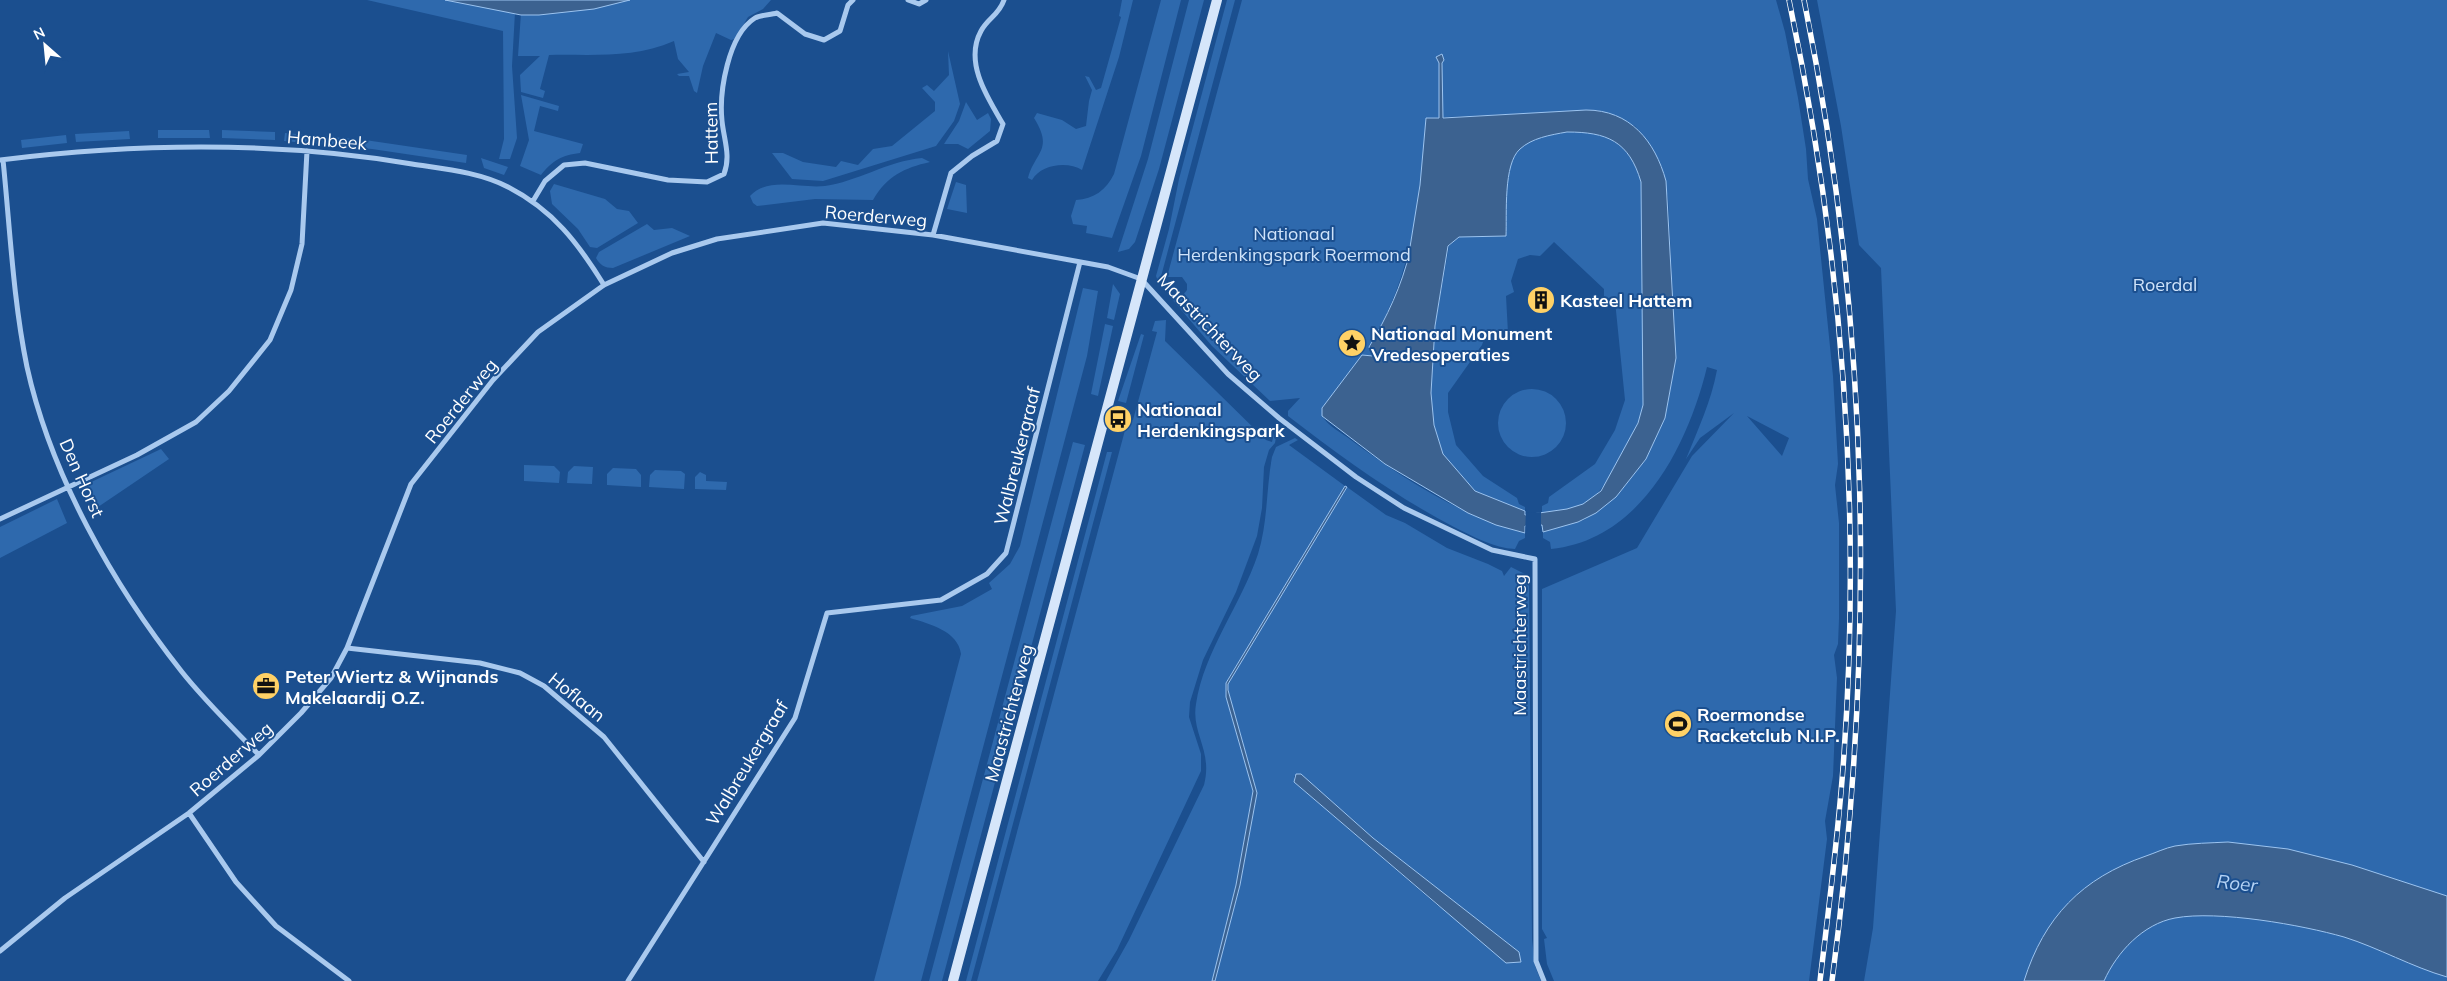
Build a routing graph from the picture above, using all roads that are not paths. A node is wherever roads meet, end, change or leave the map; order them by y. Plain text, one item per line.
1 (853, 0) edge
2 (908, 0) edge
3 (926, 0) edge
4 (1004, 0) edge
5 (1217, 0) edge
6 (307, 151) junction
7 (1, 160) edge
8 (533, 201) junction
9 (933, 235) junction
10 (1080, 262) junction
11 (1141, 279) junction
12 (604, 285) junction
13 (68, 487) junction
14 (0, 519) edge
15 (347, 648) junction
16 (258, 755) junction
17 (189, 813) junction
18 (704, 862) junction
19 (0, 951) edge
20 (349, 981) edge
21 (628, 981) edge
22 (953, 981) edge
23 (1544, 981) edge

1 - 8 street, Hattem
2 - 3 street
4 - 9 street
5 - 11 main road, Maastrichterweg
6 - 7 street, Hambeek
6 - 8 street, Hambeek
6 - 13 street
7 - 13 street, Den Horst
8 - 12 street, Hambeek
9 - 10 street, Roerderweg
9 - 12 street, Roerderweg
10 - 11 street, Roerderweg
10 - 18 street, Walbreukergraaf
11 - 22 main road, Maastrichterweg
11 - 23 street, Maastrichterweg
12 - 15 street, Roerderweg
13 - 14 street
13 - 16 street, Den Horst
15 - 16 street, Roerderweg
15 - 18 street, Hoflaan
16 - 17 street, Roerderweg
17 - 19 street, Roerderweg
17 - 20 street
18 - 21 street, Walbreukergraaf

